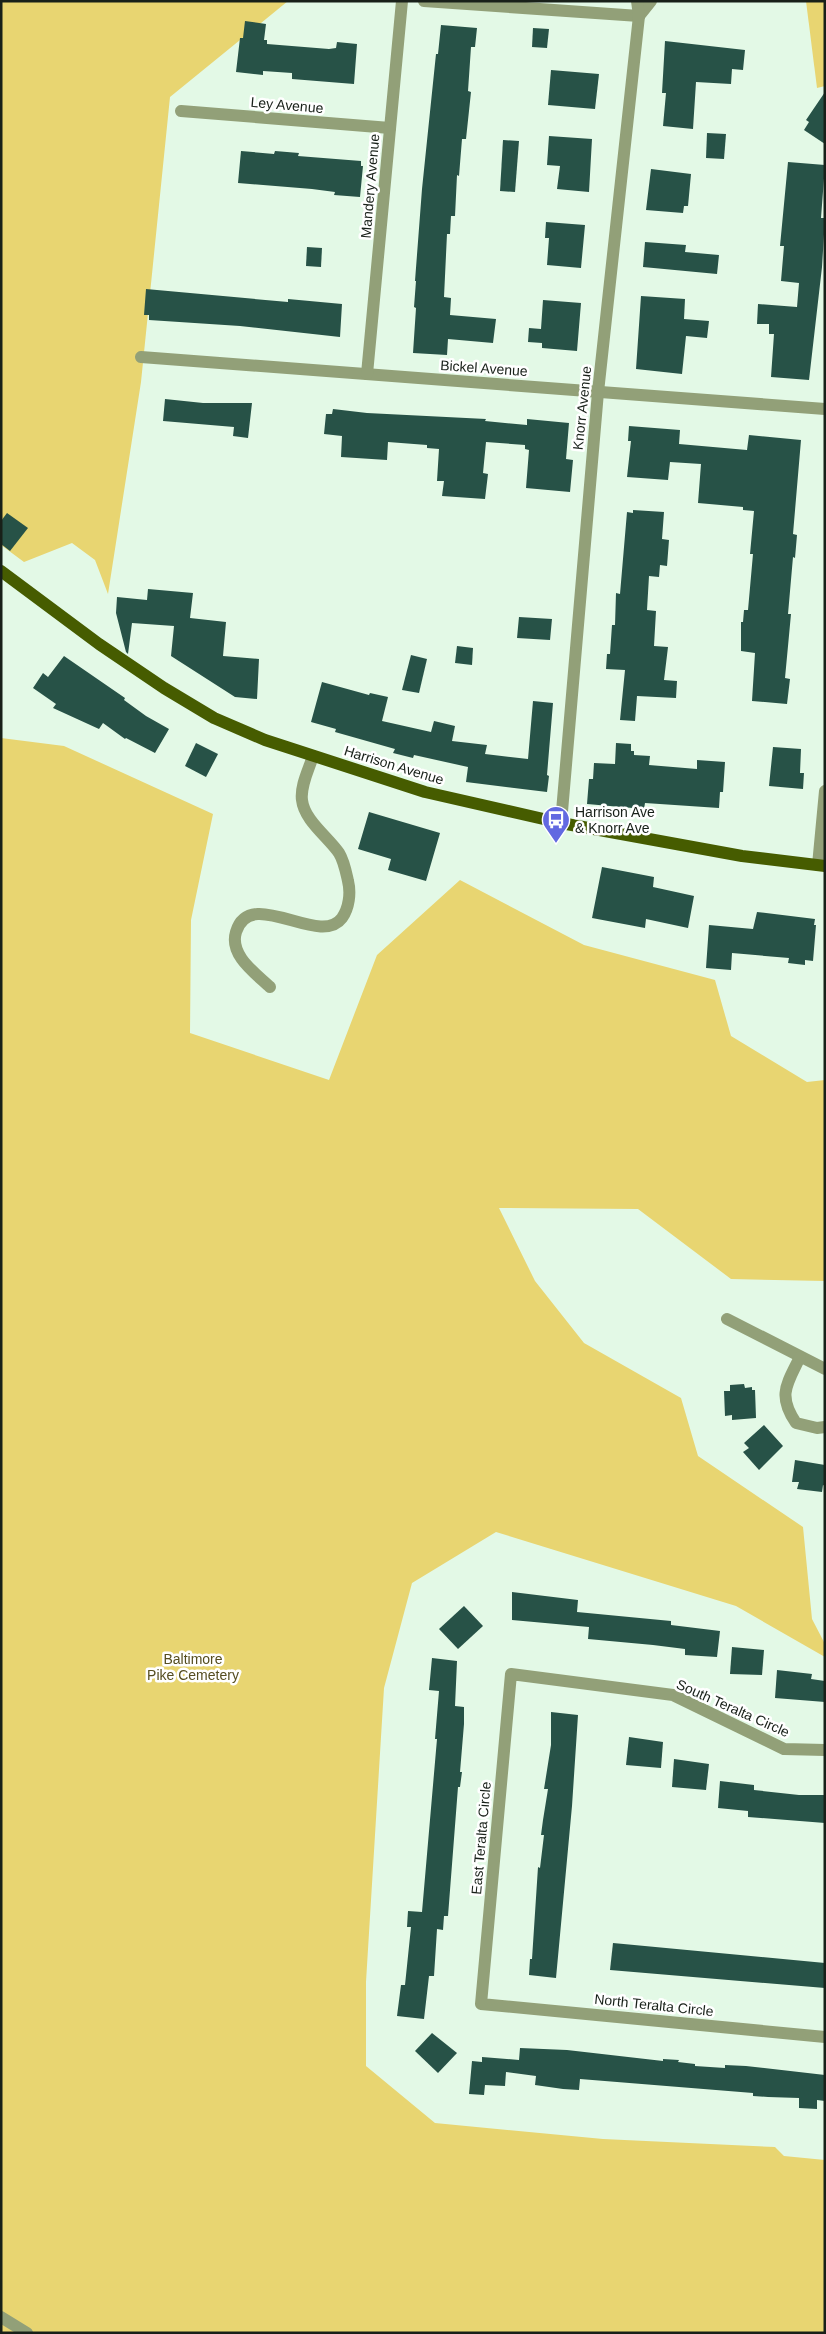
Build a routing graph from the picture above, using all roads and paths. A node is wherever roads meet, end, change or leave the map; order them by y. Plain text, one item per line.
1 (402, 1) edge
2 (424, 1) edge
3 (637, 1) edge
4 (652, 1) edge
5 (639, 16) junction
6 (181, 111) dead end
7 (390, 128) junction
8 (141, 357) dead end
9 (367, 374) junction
10 (598, 392) junction
11 (825, 409) edge
12 (1, 571) edge
13 (313, 756) junction
14 (825, 791) edge
15 (561, 823) junction
16 (822, 866) edge
17 (270, 987) dead end
18 (727, 1320) dead end
19 (800, 1357) junction
20 (825, 1369) edge
21 (825, 1427) edge
22 (511, 1674) joint
23 (825, 1750) edge
24 (481, 2004) joint
25 (825, 2037) edge
26 (1, 2317) edge
27 (22, 2332) edge

1 - 7 street, Mandery Avenue
2 - 5 street
3 - 5 street, Knorr Avenue
4 - 5 street
5 - 10 street, Knorr Avenue
6 - 7 street, Ley Avenue
7 - 9 street, Mandery Avenue
8 - 9 street, Bickel Avenue
9 - 10 street, Bickel Avenue
10 - 11 street, Bickel Avenue
10 - 15 street, Knorr Avenue
12 - 13 main road, Harrison Avenue
13 - 15 main road, Harrison Avenue
13 - 17 street
14 - 16 street
15 - 16 main road, Harrison Avenue
18 - 19 street
19 - 20 street
19 - 21 street
22 - 23 street, South Teralta Circle
22 - 24 street, East Teralta Circle
24 - 25 street, North Teralta Circle
26 - 27 street

